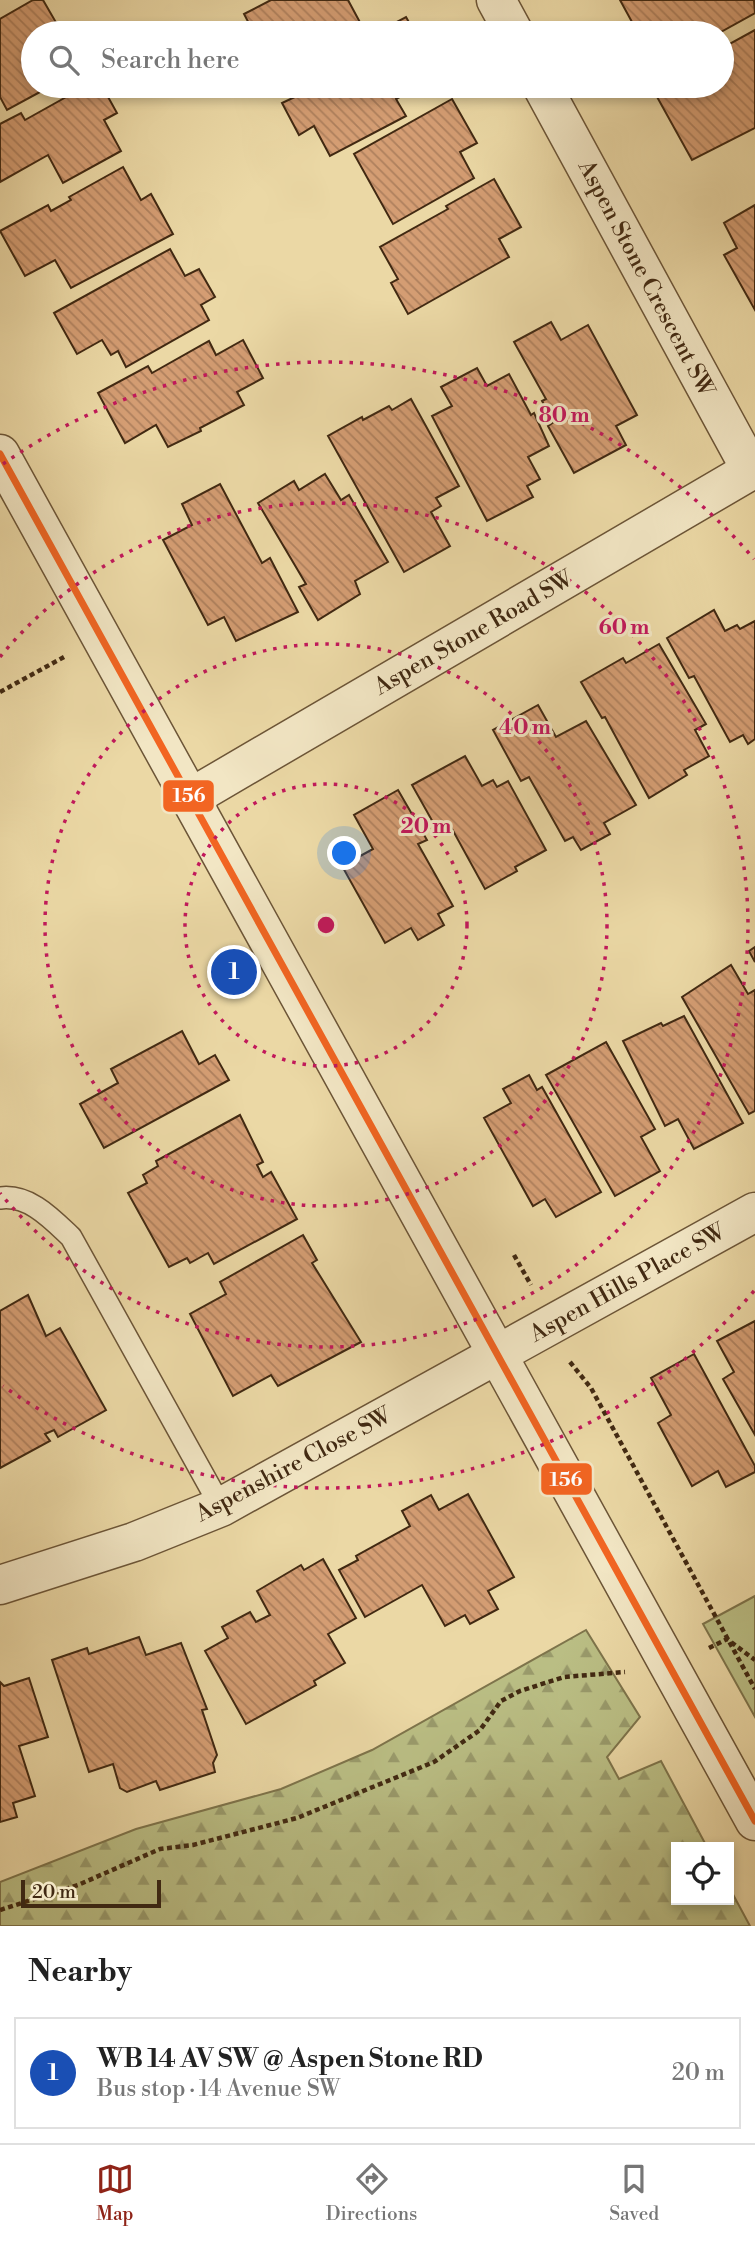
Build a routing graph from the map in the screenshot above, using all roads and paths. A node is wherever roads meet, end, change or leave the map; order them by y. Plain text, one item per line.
1 (496, 0) edge
2 (507, 21) edge
3 (549, 98) edge
4 (0, 454) edge
5 (753, 469) edge
6 (102, 636) junction
7 (0, 692) edge
8 (192, 797) junction
9 (0, 1198) edge
10 (755, 1212) edge
11 (513, 1255) dead end
12 (552, 1323) junction
13 (498, 1353) junction
14 (221, 1507) junction
15 (0, 1585) edge
16 (727, 1639) junction
17 (755, 1660) edge
18 (672, 1667) junction
19 (755, 1689) edge
20 (755, 1821) edge
21 (0, 1910) edge

1 - 2 street
3 - 5 street, Aspen Stone Crescent SW
4 - 6 street
5 - 8 street, Aspen Stone Road SW
6 - 7 path
6 - 8 street
8 - 13 street
9 - 14 lane
10 - 12 street, Aspen Hills Place SW
11 - 12 path
12 - 13 street, Aspen Hills Place SW
12 - 16 path
13 - 14 street, Aspenshire Close SW
13 - 18 street
14 - 15 street, Aspenshire Close SW
16 - 17 path
16 - 19 path
18 - 20 street
18 - 21 path

